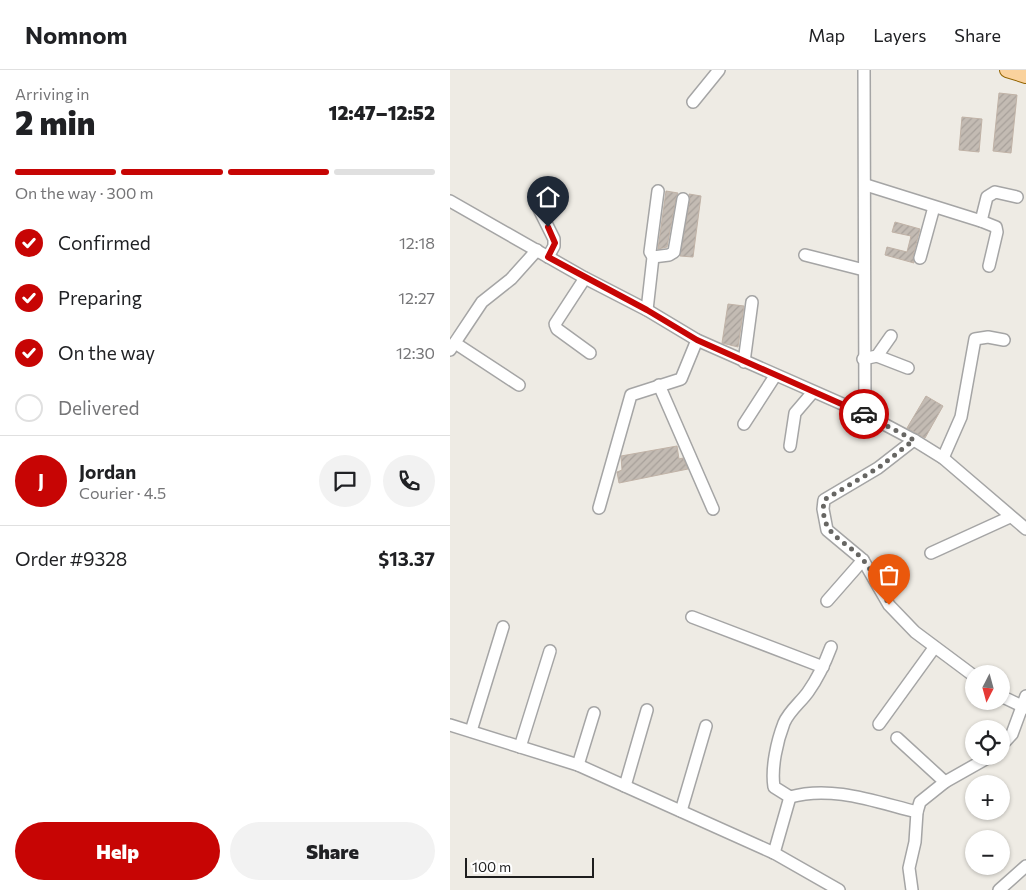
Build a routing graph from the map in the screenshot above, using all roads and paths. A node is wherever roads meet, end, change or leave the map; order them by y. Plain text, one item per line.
1 (719, 70) edge
2 (864, 70) edge
3 (1007, 70) edge
4 (1026, 76) edge
5 (693, 102) dead end
6 (866, 185) junction
7 (658, 191) dead end
8 (1017, 197) dead end
9 (683, 199) dead end
10 (450, 201) edge
11 (536, 203) dead end
12 (934, 207) junction
13 (981, 221) junction
14 (537, 250) junction
15 (805, 255) dead end
16 (548, 257) junction
17 (653, 257) junction
18 (920, 258) dead end
19 (989, 266) dead end
20 (864, 270) junction
21 (586, 278) junction
22 (752, 302) dead end
23 (647, 310) junction
24 (890, 336) dead end
25 (697, 340) junction
26 (1004, 340) dead end
27 (453, 346) edge
28 (590, 352) dead end
29 (877, 356) junction
30 (863, 359) junction
31 (744, 362) junction
32 (908, 368) dead end
33 (775, 376) junction
34 (519, 385) dead end
35 (659, 385) junction
36 (813, 392) junction
37 (865, 414) junction
38 (744, 424) dead end
39 (914, 440) junction
40 (790, 446) dead end
41 (943, 458) junction
42 (599, 508) dead end
43 (713, 509) dead end
44 (1010, 517) junction
45 (1026, 529) edge
46 (931, 553) dead end
47 (863, 560) junction
48 (827, 601) dead end
49 (692, 617) dead end
50 (503, 627) dead end
51 (831, 647) dead end
52 (934, 648) junction
53 (550, 651) dead end
54 (823, 667) junction
55 (965, 670) edge
56 (1010, 699) edge
57 (1025, 704) edge
58 (647, 710) dead end
59 (594, 713) dead end
60 (879, 724) dead end
61 (450, 725) edge
62 (706, 726) dead end
63 (471, 731) junction
64 (1010, 736) edge
65 (897, 738) dead end
66 (520, 747) junction
67 (578, 765) junction
68 (975, 765) edge
69 (946, 782) junction
70 (625, 786) junction
71 (790, 797) junction
72 (681, 811) junction
73 (917, 812) junction
74 (774, 853) junction
75 (1026, 866) edge
76 (839, 890) edge
77 (912, 890) edge
78 (999, 890) edge

1 - 5 street
2 - 6 street
3 - 4 main road
6 - 12 street
6 - 20 street
7 - 17 street
8 - 13 street
9 - 17 street
10 - 14 street
11 - 16 street
12 - 13 street
12 - 18 street
13 - 19 street
14 - 16 street
14 - 27 street
15 - 20 street
16 - 21 street
17 - 23 street
20 - 30 street
21 - 23 street
21 - 28 street
22 - 31 street
23 - 25 street
24 - 29 street
25 - 31 street
25 - 35 street
26 - 41 street
27 - 34 street
29 - 30 street
29 - 32 street
30 - 37 street
31 - 33 street
33 - 36 street
33 - 38 street
35 - 42 street
35 - 43 street
36 - 37 street
36 - 40 street
37 - 39 street
39 - 41 street
39 - 47 street
41 - 44 street
44 - 45 street
44 - 46 street
47 - 48 street
47 - 52 street
49 - 54 street
50 - 63 street
51 - 54 street
52 - 55 street
52 - 60 street
53 - 66 street
54 - 71 street
56 - 57 street
57 - 64 street
58 - 70 street
59 - 67 street
61 - 63 street
62 - 72 street
63 - 66 street
65 - 69 street
66 - 67 street
67 - 70 street
68 - 69 street
69 - 73 street
70 - 72 street
71 - 73 street
71 - 74 street
72 - 74 street
73 - 77 street
74 - 76 street
75 - 78 street

